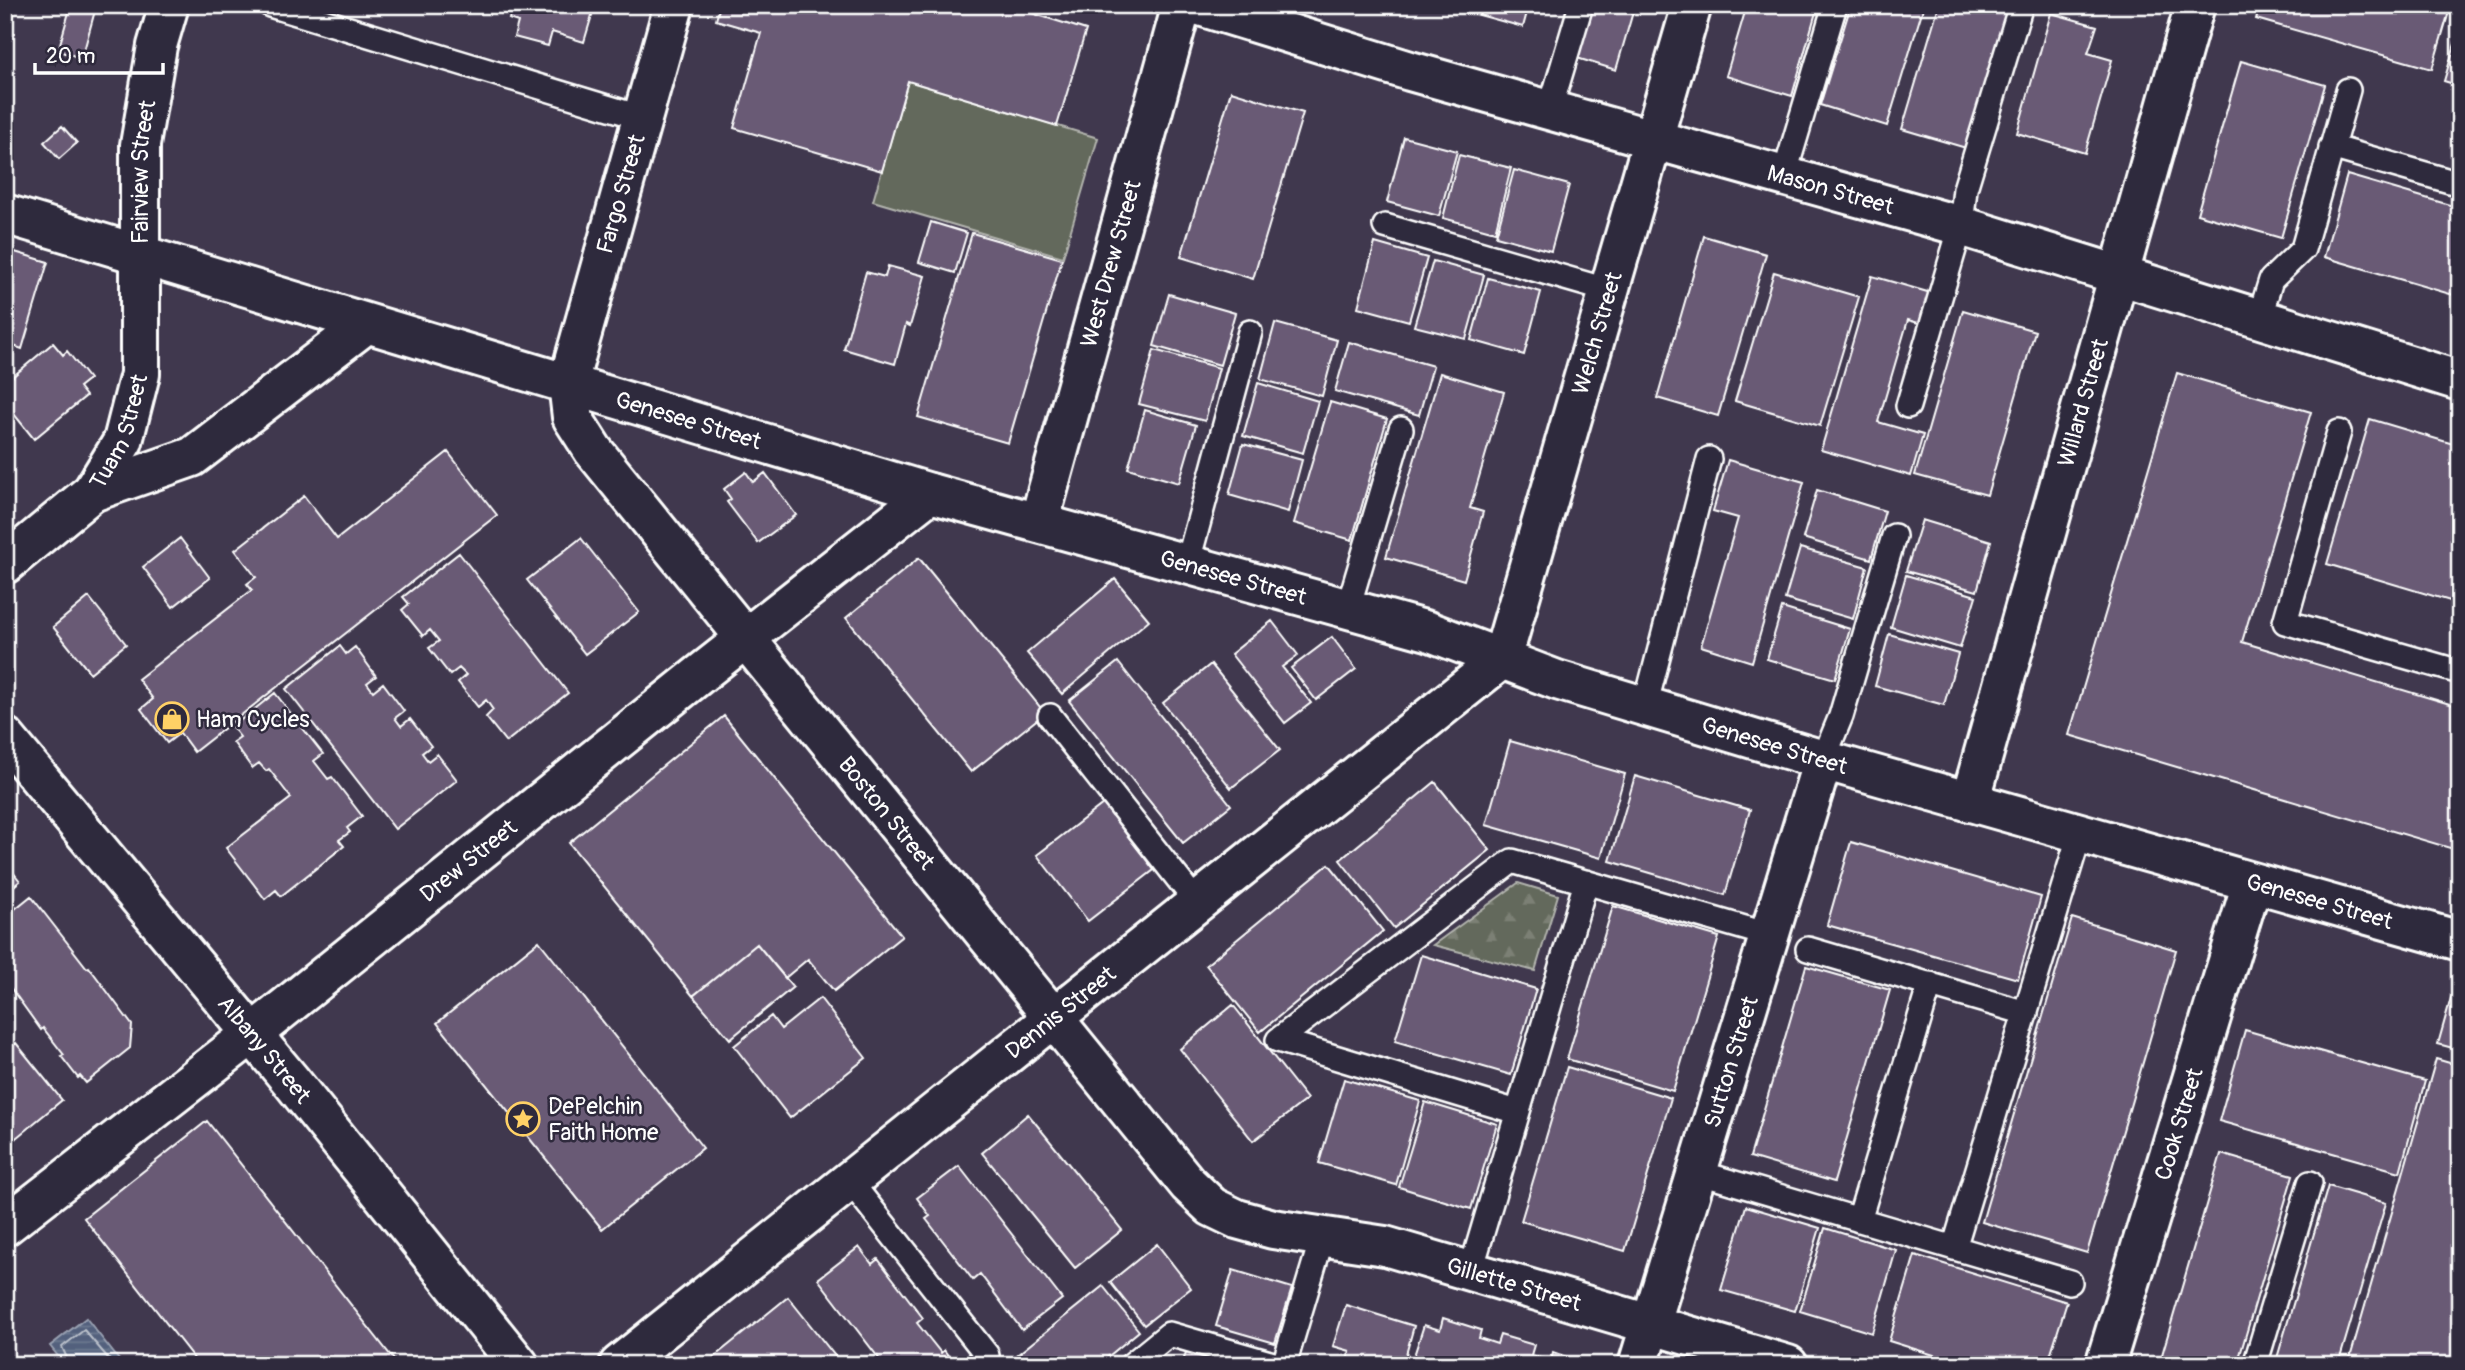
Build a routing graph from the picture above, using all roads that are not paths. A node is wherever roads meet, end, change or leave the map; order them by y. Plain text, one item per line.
1 (169, 5) edge
2 (270, 5) edge
3 (674, 5) edge
4 (1182, 5) edge
5 (1197, 5) edge
6 (1581, 5) edge
7 (1692, 5) edge
8 (1835, 5) edge
9 (2021, 5) edge
10 (2195, 5) edge
11 (2348, 90) dead end
12 (1550, 109) junction
13 (643, 118) junction
14 (1654, 139) junction
15 (2332, 147) junction
16 (1784, 176) junction
17 (2460, 184) edge
18 (5, 214) edge
19 (1385, 226) dead end
20 (1961, 226) junction
21 (141, 256) junction
22 (2119, 275) junction
23 (1610, 291) junction
24 (2259, 319) junction
25 (366, 324) junction
26 (1250, 332) dead end
27 (2460, 381) edge
28 (568, 383) junction
29 (1908, 406) dead end
30 (1401, 429) dead end
31 (2339, 432) dead end
32 (1709, 459) dead end
33 (92, 492) junction
34 (930, 493) junction
35 (1039, 522) junction
36 (1894, 536) dead end
37 (5, 564) edge
38 (1187, 565) junction
39 (1347, 611) junction
40 (745, 638) junction
41 (1502, 659) junction
42 (2460, 672) edge
43 (1645, 707) junction
44 (1050, 716) dead end
45 (5, 737) edge
46 (1823, 760) junction
47 (1970, 802) junction
48 (2080, 834) junction
49 (1586, 882) junction
50 (2252, 883) junction
51 (1198, 904) junction
52 (1769, 935) junction
53 (2460, 941) edge
54 (1808, 949) dead end
55 (1930, 985) junction
56 (2026, 1013) junction
57 (1054, 1018) junction
58 (252, 1034) junction
59 (1517, 1112) junction
60 (1696, 1172) junction
61 (849, 1181) junction
62 (2310, 1183) dead end
63 (1237, 1220) joint
64 (1859, 1220) junction
65 (5, 1226) edge
66 (1323, 1235) junction
67 (1954, 1248) junction
68 (1471, 1270) junction
69 (2070, 1282) dead end
70 (1650, 1324) junction
71 (987, 1355) dead end
72 (519, 1365) edge
73 (619, 1365) edge
74 (1131, 1365) edge
75 (1277, 1365) edge
76 (1284, 1365) edge
77 (1638, 1365) edge
78 (1788, 1365) edge
79 (2105, 1365) edge
80 (2256, 1365) edge

1 - 21 street, Fairview Street
2 - 13 lane
3 - 13 street, Fargo Street
4 - 35 street, West Drew Street
5 - 12 street, Mason Street
6 - 12 lane
7 - 14 street, Welch Street
8 - 16 lane
9 - 20 lane
10 - 22 street, Willard Street
11 - 15 lane
12 - 14 street, Mason Street
13 - 28 street, Fargo Street
14 - 16 street, Mason Street
14 - 23 street, Welch Street
15 - 17 lane
15 - 24 lane
16 - 20 street, Mason Street
18 - 21 street, Genesee Street
19 - 23 lane
20 - 22 street, Mason Street
20 - 29 lane
21 - 25 street, Genesee Street
21 - 33 street, Tuam Street
22 - 24 street, Mason Street
22 - 47 street, Willard Street
23 - 41 street, Welch Street
24 - 27 street, Mason Street
25 - 28 street, Genesee Street
25 - 33 street
26 - 38 lane
28 - 34 street, Genesee Street
28 - 40 street, Boston Street
30 - 39 lane
31 - 42 lane
32 - 43 lane
33 - 37 street, Tuam Street
34 - 35 street, Genesee Street
34 - 40 street, Drew Street
35 - 38 street, Genesee Street
36 - 46 lane
38 - 39 street, Genesee Street
39 - 41 street, Genesee Street
40 - 57 street, Boston Street
40 - 58 street, Drew Street
41 - 43 street, Genesee Street
41 - 51 street, Dennis Street
43 - 46 street, Genesee Street
44 - 51 lane
45 - 58 street, Albany Street
46 - 47 street, Genesee Street
46 - 52 street, Sutton Street
47 - 48 street, Genesee Street
48 - 50 street, Genesee Street
48 - 56 lane
49 - 52 lane
49 - 59 lane
49 - 59 lane
50 - 53 street, Genesee Street
50 - 79 street, Cook Street
51 - 57 street, Dennis Street
52 - 60 street, Sutton Street
54 - 55 lane
55 - 56 lane
55 - 64 lane
56 - 67 lane
57 - 61 street, Dennis Street
57 - 63 street, Boston Street
58 - 65 street, Drew Street
58 - 72 street, Albany Street
59 - 68 lane
60 - 64 lane
60 - 70 street, Sutton Street
61 - 71 lane
61 - 73 street, Dennis Street
62 - 80 lane
63 - 66 street, Gillette Street
64 - 67 lane
66 - 68 street, Gillette Street
66 - 76 lane
67 - 69 lane
68 - 70 street, Gillette Street
70 - 77 street, Sutton Street
70 - 78 street, Gillette Street
74 - 75 lane

